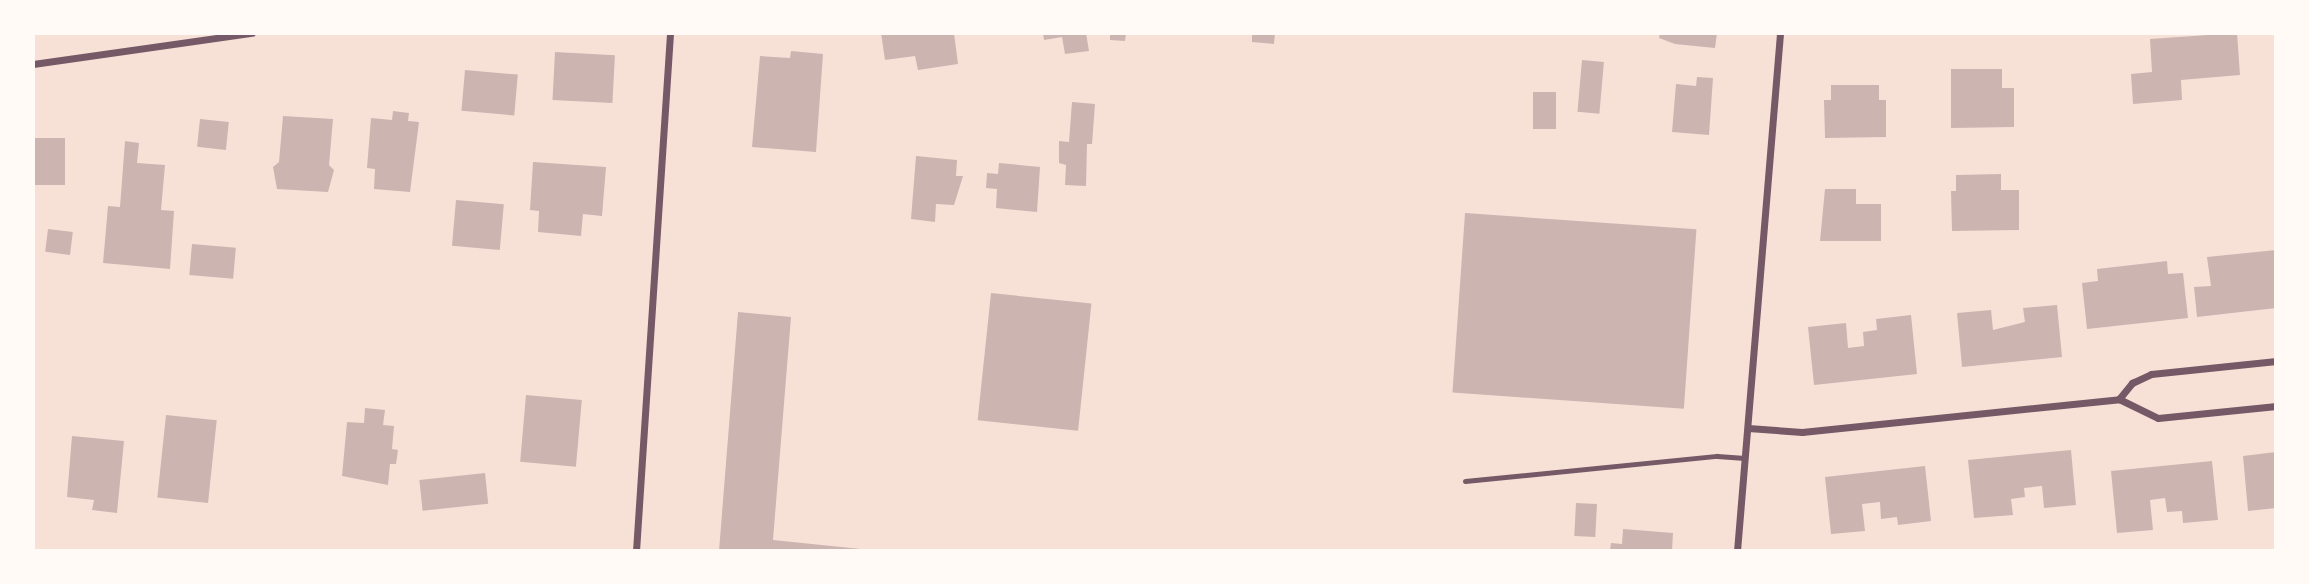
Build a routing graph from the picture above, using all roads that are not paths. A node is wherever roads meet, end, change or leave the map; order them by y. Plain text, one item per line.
1 (253, 33) edge
2 (670, 33) edge
3 (1780, 33) edge
4 (33, 64) edge
5 (2276, 361) edge
6 (2119, 399) junction
7 (2276, 406) edge
8 (1748, 428) junction
9 (1745, 458) junction
10 (1465, 481) dead end
11 (636, 551) edge
12 (1737, 551) edge

1 - 4 street
2 - 11 street
3 - 8 street
5 - 6 street
6 - 7 street
6 - 8 street
8 - 9 street
9 - 10 lane
9 - 12 street

